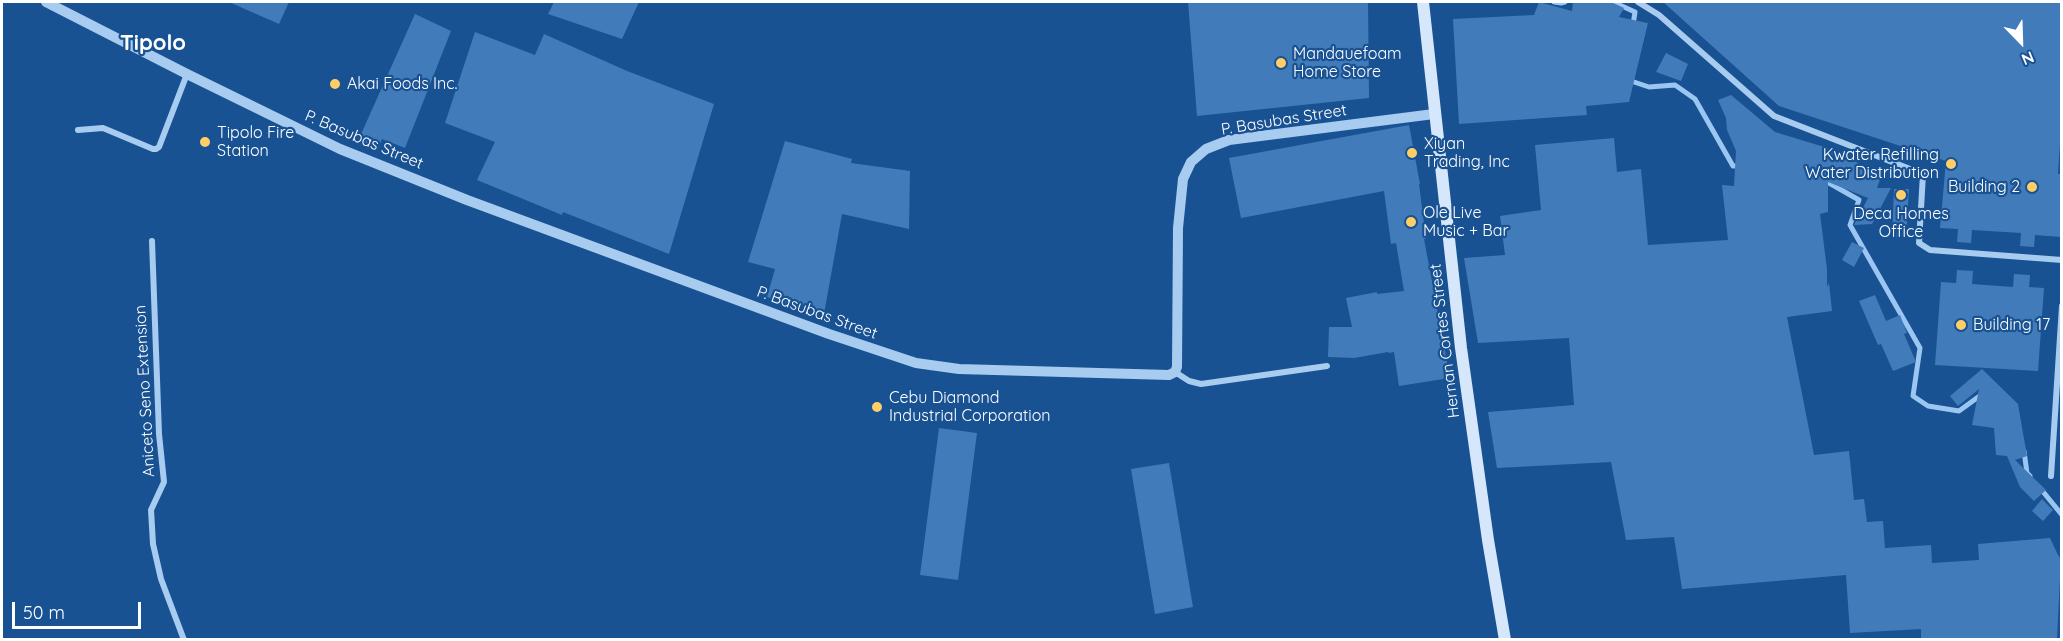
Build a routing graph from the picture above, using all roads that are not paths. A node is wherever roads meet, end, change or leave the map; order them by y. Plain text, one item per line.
1 (46, 2) edge
2 (1423, 2) edge
3 (1638, 2) edge
4 (187, 74) junction
5 (1434, 114) junction
6 (78, 130) dead end
7 (152, 241) dead end
8 (2061, 260) edge
9 (2061, 306) edge
10 (1328, 366) dead end
11 (1175, 372) junction
12 (2051, 476) dead end
13 (184, 639) edge
14 (1505, 639) edge

1 - 4 street, P. Basubas Street
2 - 5 main road, Hernan Cortes Street
3 - 8 street
4 - 6 street
4 - 11 street, P. Basubas Street
5 - 11 street, P. Basubas Street
5 - 14 main road, Hernan Cortes Street
7 - 13 street, Aniceto Seno Extension
9 - 12 street
10 - 11 street

